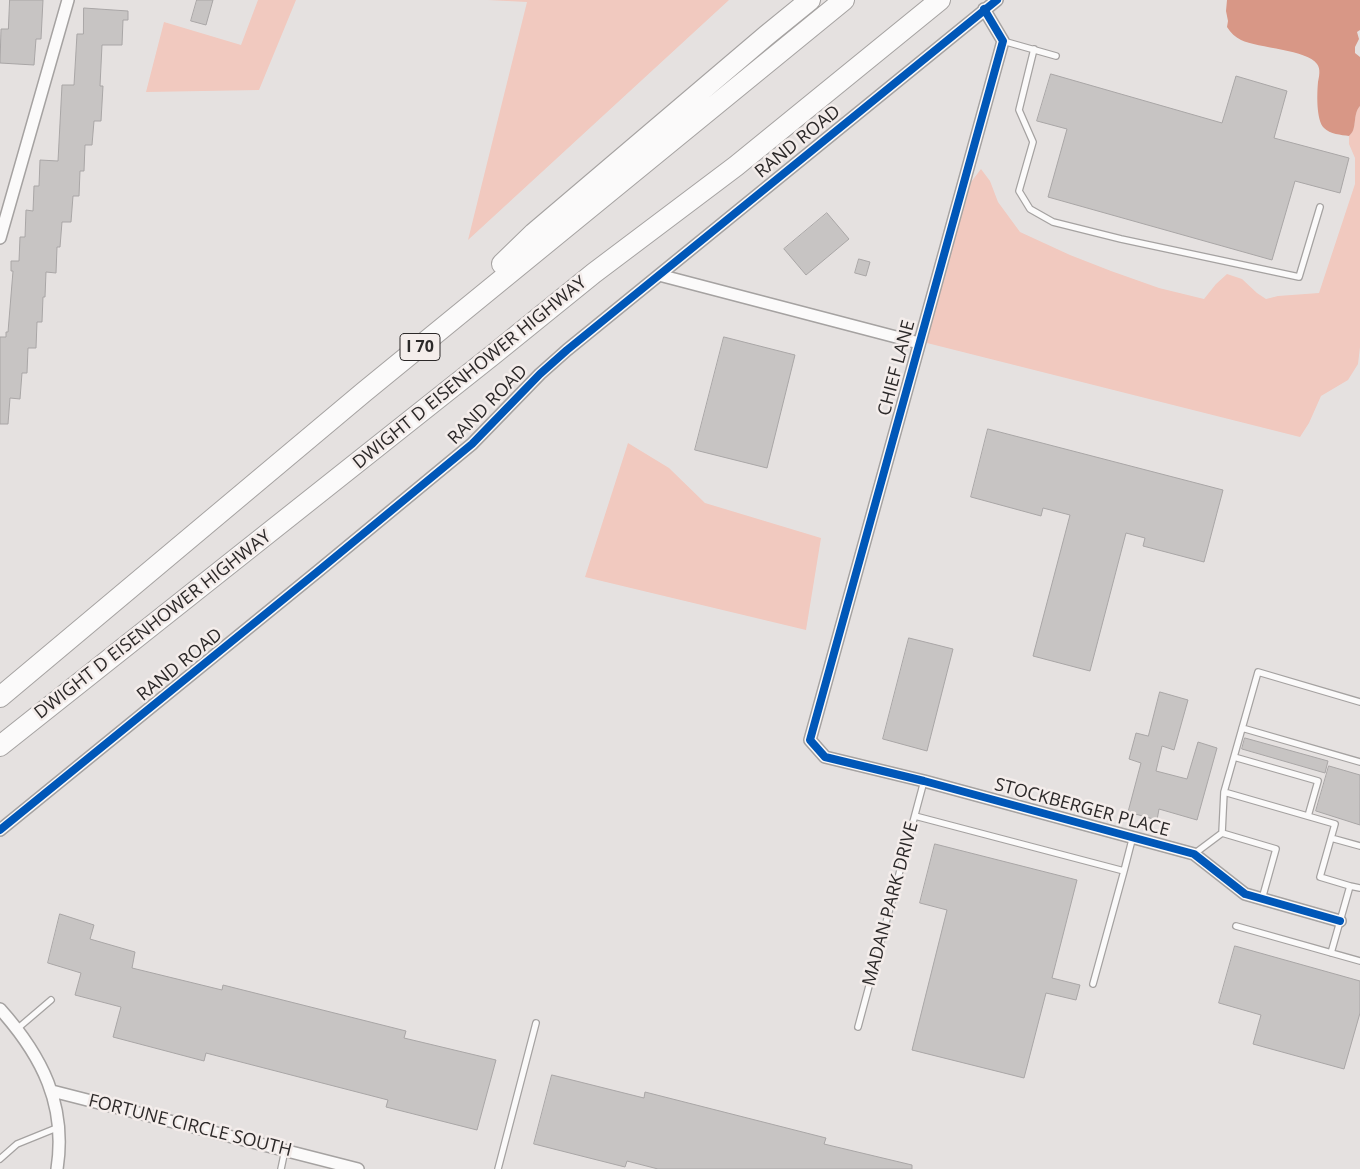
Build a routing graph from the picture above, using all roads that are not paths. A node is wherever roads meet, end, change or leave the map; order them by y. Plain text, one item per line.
1 (68, 0) edge
2 (810, 0) edge
3 (844, 0) edge
4 (940, 0) edge
5 (996, 0) edge
6 (984, 9) junction
7 (1003, 41) junction
8 (1034, 50) junction
9 (1056, 56) dead end
10 (1320, 207) dead end
11 (0, 238) edge
12 (659, 275) junction
13 (919, 343) junction
14 (364, 392) junction
15 (0, 697) edge
16 (1360, 702) edge
17 (1242, 728) junction
18 (810, 740) joint
19 (0, 746) edge
20 (1234, 757) junction
21 (1360, 762) edge
22 (924, 781) junction
23 (1224, 792) junction
24 (915, 816) junction
25 (1308, 816) junction
26 (0, 830) edge
27 (1222, 833) junction
28 (1133, 836) junction
29 (1331, 838) junction
30 (1360, 846) edge
31 (1194, 854) junction
32 (1124, 871) junction
33 (1350, 886) junction
34 (1360, 888) edge
35 (1262, 899) junction
36 (1340, 921) junction
37 (1236, 926) dead end
38 (1331, 953) junction
39 (1360, 961) edge
40 (1093, 984) dead end
41 (51, 1000) dead end
42 (0, 1010) edge
43 (536, 1022) dead end
44 (858, 1027) dead end
45 (17, 1029) junction
46 (52, 1091) junction
47 (59, 1127) junction
48 (285, 1150) junction
49 (0, 1159) edge
50 (57, 1169) edge
51 (281, 1169) edge
52 (358, 1169) edge
53 (498, 1169) edge

1 - 11 street
2 - 14 highway
3 - 14 highway, I 70
4 - 19 highway, DWIGHT D EISENHOWER HIGHWAY
5 - 6 street, RAND ROAD
6 - 7 street
6 - 12 street, RAND ROAD
7 - 8 lane
7 - 13 street, CHIEF LANE
8 - 9 lane
8 - 10 lane
12 - 13 street
12 - 26 street, RAND ROAD
13 - 18 street, CHIEF LANE
14 - 15 highway, I 70
16 - 17 lane
17 - 20 lane
17 - 21 lane
18 - 22 street, STOCKBERGER PLACE
20 - 23 lane
20 - 25 lane
22 - 24 lane, MADAN PARK DRIVE
22 - 28 street, STOCKBERGER PLACE
23 - 25 lane
23 - 27 lane
24 - 32 lane
24 - 44 lane, MADAN PARK DRIVE
25 - 29 lane
27 - 31 lane
27 - 35 lane
28 - 31 street, STOCKBERGER PLACE
28 - 32 lane
29 - 30 lane
29 - 33 lane
31 - 35 street, STOCKBERGER PLACE
32 - 40 lane
33 - 34 lane
33 - 36 lane
35 - 36 street, STOCKBERGER PLACE
36 - 38 lane
37 - 38 lane
38 - 39 lane
41 - 45 lane
42 - 45 street
43 - 53 lane
45 - 46 street
46 - 47 street
46 - 48 street, FORTUNE CIRCLE SOUTH
47 - 49 lane
47 - 50 street
48 - 51 lane
48 - 52 street, FORTUNE CIRCLE SOUTH

